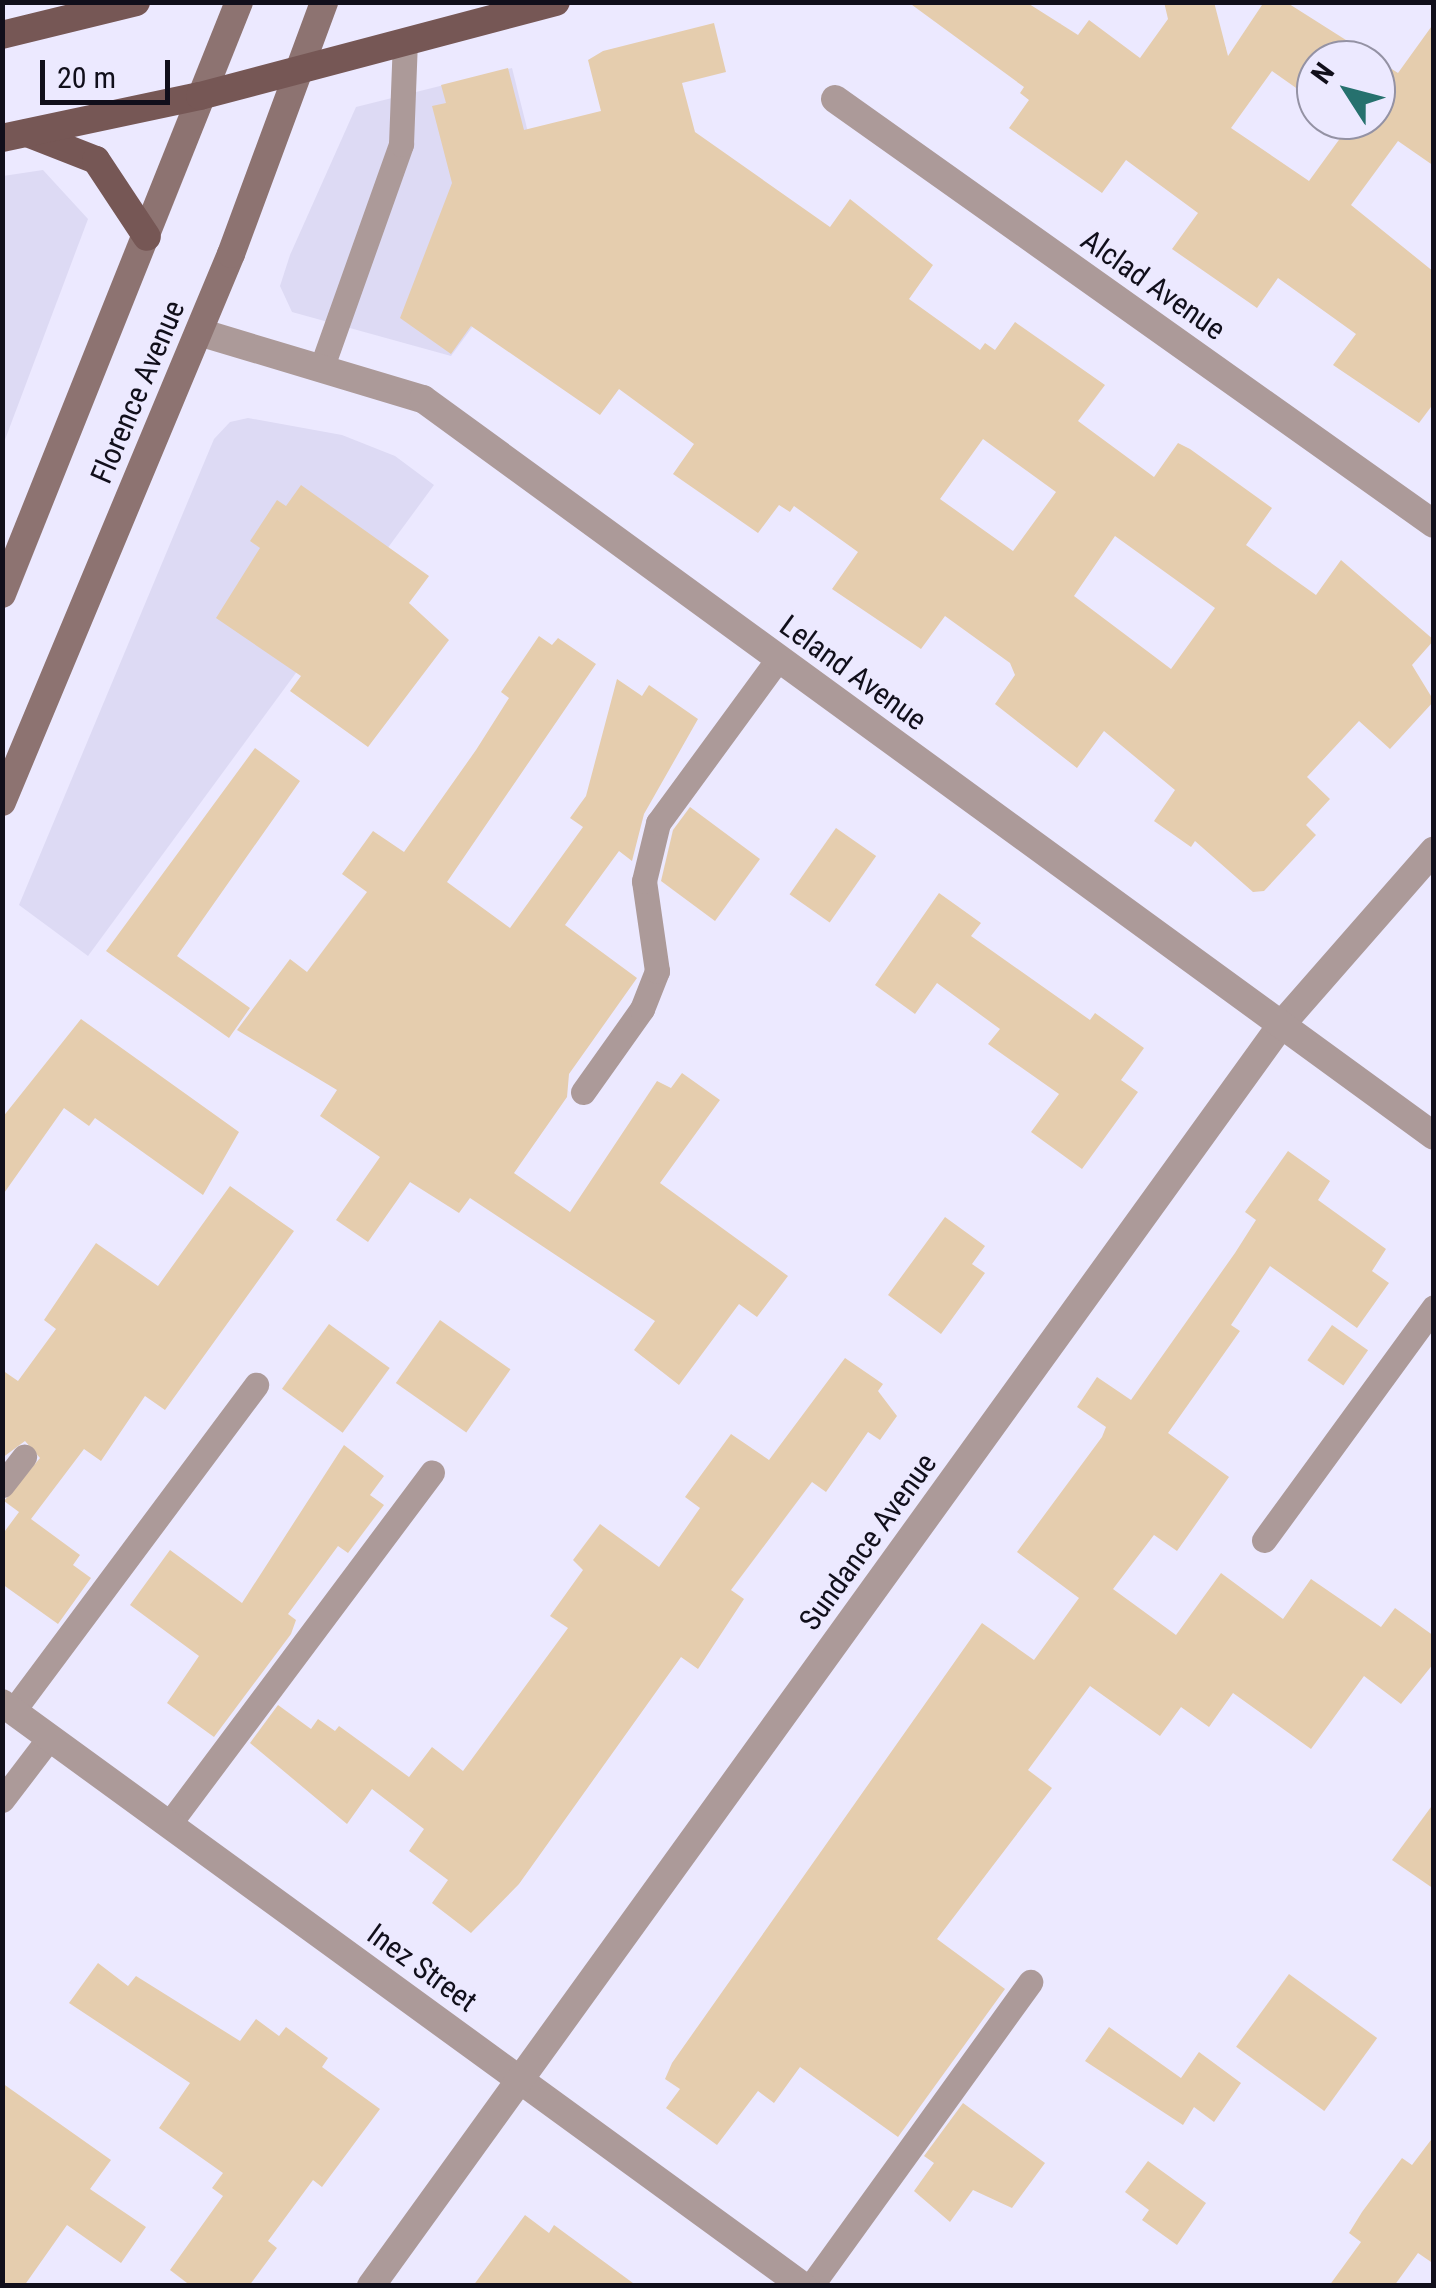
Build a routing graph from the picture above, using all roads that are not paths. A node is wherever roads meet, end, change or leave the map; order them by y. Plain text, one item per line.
1 (136, 2) edge
2 (239, 2) edge
3 (324, 2) edge
4 (556, 2) edge
5 (2, 35) edge
6 (405, 41) junction
7 (299, 68) junction
8 (200, 96) junction
9 (835, 99) dead end
10 (14, 135) edge
11 (147, 237) junction
12 (199, 332) junction
13 (321, 369) junction
14 (1434, 524) edge
15 (2, 594) edge
16 (778, 659) junction
17 (2, 802) edge
18 (1434, 850) edge
19 (1281, 1025) junction
20 (583, 1092) dead end
21 (1434, 1136) edge
22 (1434, 1307) edge
23 (256, 1385) dead end
24 (24, 1457) dead end
25 (432, 1472) dead end
26 (2, 1485) edge
27 (1264, 1540) dead end
28 (8, 1707) edge
29 (50, 1737) junction
30 (2, 1800) edge
31 (168, 1824) junction
32 (1030, 1982) dead end
33 (520, 2079) junction
34 (371, 2286) edge
35 (803, 2286) edge
36 (811, 2286) edge

1 - 5 main road
2 - 8 main road, Florence Avenue
3 - 7 main road, Florence Avenue
4 - 6 main road
6 - 7 main road
6 - 13 lane
7 - 8 main road
7 - 12 main road, Florence Avenue
8 - 10 main road
8 - 11 main road, Florence Avenue
9 - 14 street, Alclad Avenue
10 - 11 main road
11 - 15 main road, Florence Avenue
12 - 13 street, Leland Avenue
12 - 17 main road, Florence Avenue
13 - 16 street, Leland Avenue
16 - 19 street, Leland Avenue
16 - 20 lane
18 - 19 street, Sundance Avenue
19 - 21 street, Leland Avenue
19 - 33 street, Sundance Avenue
22 - 27 lane
23 - 28 lane
24 - 26 lane
25 - 31 lane
28 - 29 street, Inez Street
29 - 30 lane
29 - 31 street, Inez Street
31 - 33 street, Inez Street
32 - 36 lane
33 - 34 street, Sundance Avenue
33 - 35 street, Inez Street

